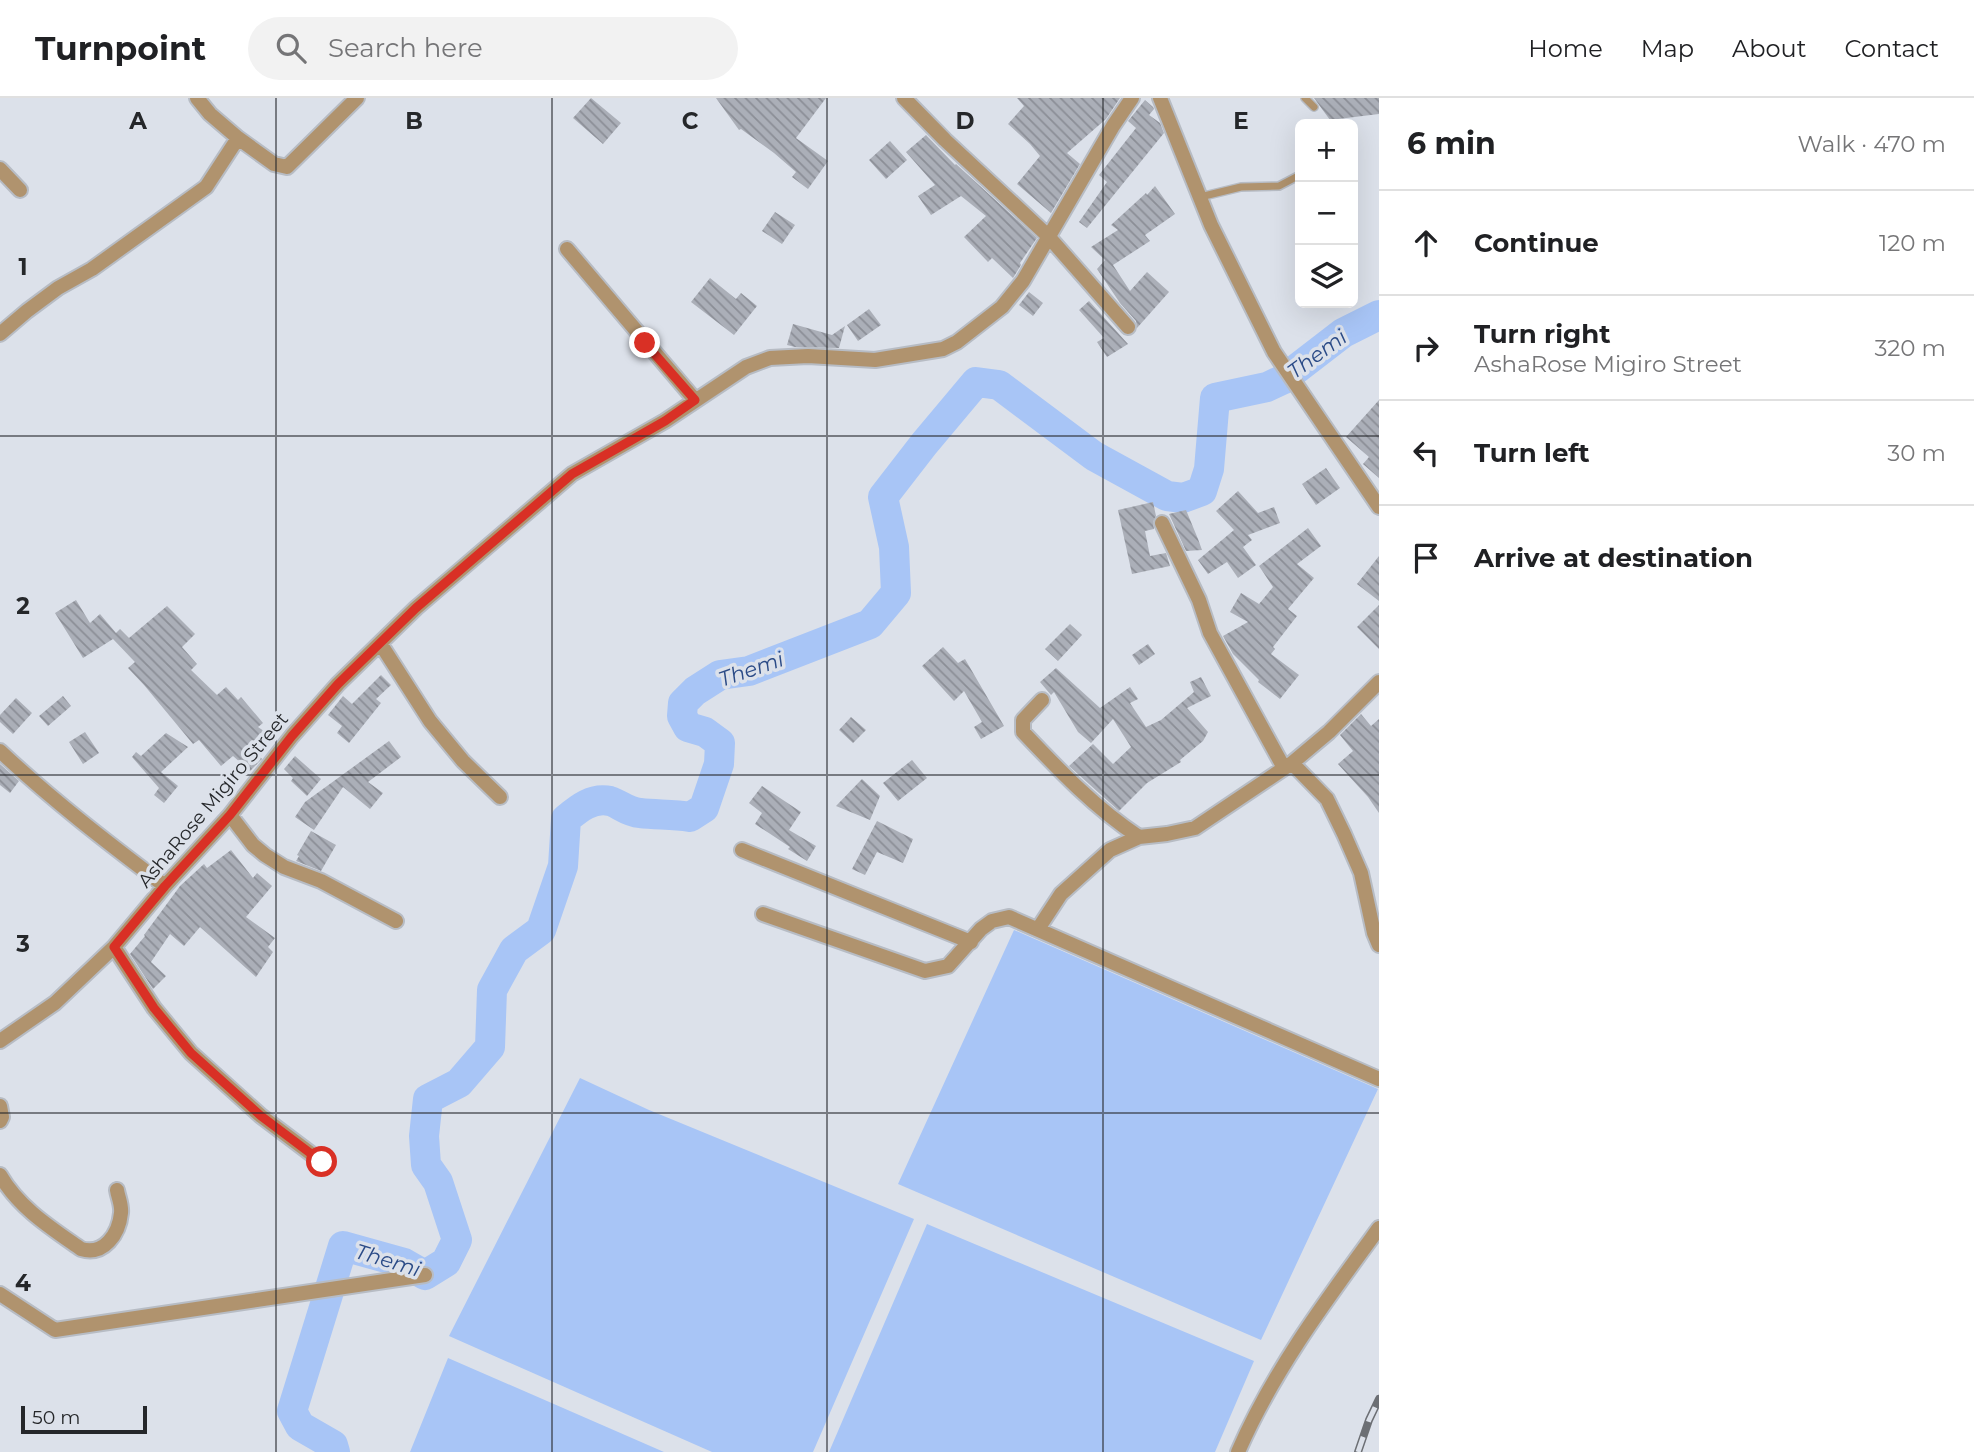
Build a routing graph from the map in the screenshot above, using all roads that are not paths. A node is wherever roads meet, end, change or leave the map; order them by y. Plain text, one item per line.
1 (197, 98) edge
2 (904, 98) edge
3 (1132, 98) edge
4 (1160, 98) edge
5 (1305, 98) edge
6 (353, 99) edge
7 (1314, 107) dead end
8 (238, 138) junction
9 (0, 169) edge
10 (1295, 177) edge
11 (20, 190) dead end
12 (1200, 197) junction
13 (1048, 236) junction
14 (567, 249) dead end
15 (1128, 327) dead end
16 (0, 334) edge
17 (695, 400) junction
18 (1379, 507) edge
19 (1163, 523) dead end
20 (380, 643) junction
21 (1379, 682) edge
22 (1042, 700) dead end
23 (0, 751) edge
24 (1288, 765) junction
25 (500, 797) dead end
26 (230, 815) junction
27 (1139, 837) junction
28 (742, 850) dead end
29 (165, 886) junction
30 (763, 914) dead end
31 (396, 921) dead end
32 (1038, 929) junction
33 (971, 942) junction
34 (1379, 945) edge
35 (114, 947) junction
36 (0, 1041) edge
37 (1378, 1077) edge
38 (0, 1106) edge
39 (0, 1121) edge
40 (322, 1162) dead end
41 (0, 1175) edge
42 (117, 1190) dead end
43 (1379, 1228) edge
44 (425, 1275) dead end
45 (0, 1294) edge
46 (1238, 1452) edge

1 - 8 street
2 - 13 street
3 - 13 street, AshaRose Migiro Street
4 - 12 street
5 - 7 lane
6 - 8 street
8 - 16 street
9 - 11 street
10 - 12 lane
12 - 18 street
13 - 15 street
13 - 17 street, AshaRose Migiro Street
14 - 17 street
17 - 20 street, AshaRose Migiro Street
19 - 24 street
20 - 25 street
20 - 26 street, AshaRose Migiro Street
21 - 24 street
22 - 27 street
23 - 29 street
24 - 27 street
24 - 34 street
26 - 29 street, AshaRose Migiro Street
26 - 31 street
27 - 32 street
28 - 33 street
29 - 35 street, AshaRose Migiro Street
30 - 33 street
32 - 33 street
32 - 37 street
35 - 36 street, AshaRose Migiro Street
35 - 40 street
38 - 39 street
41 - 42 street
43 - 46 street
44 - 45 street

